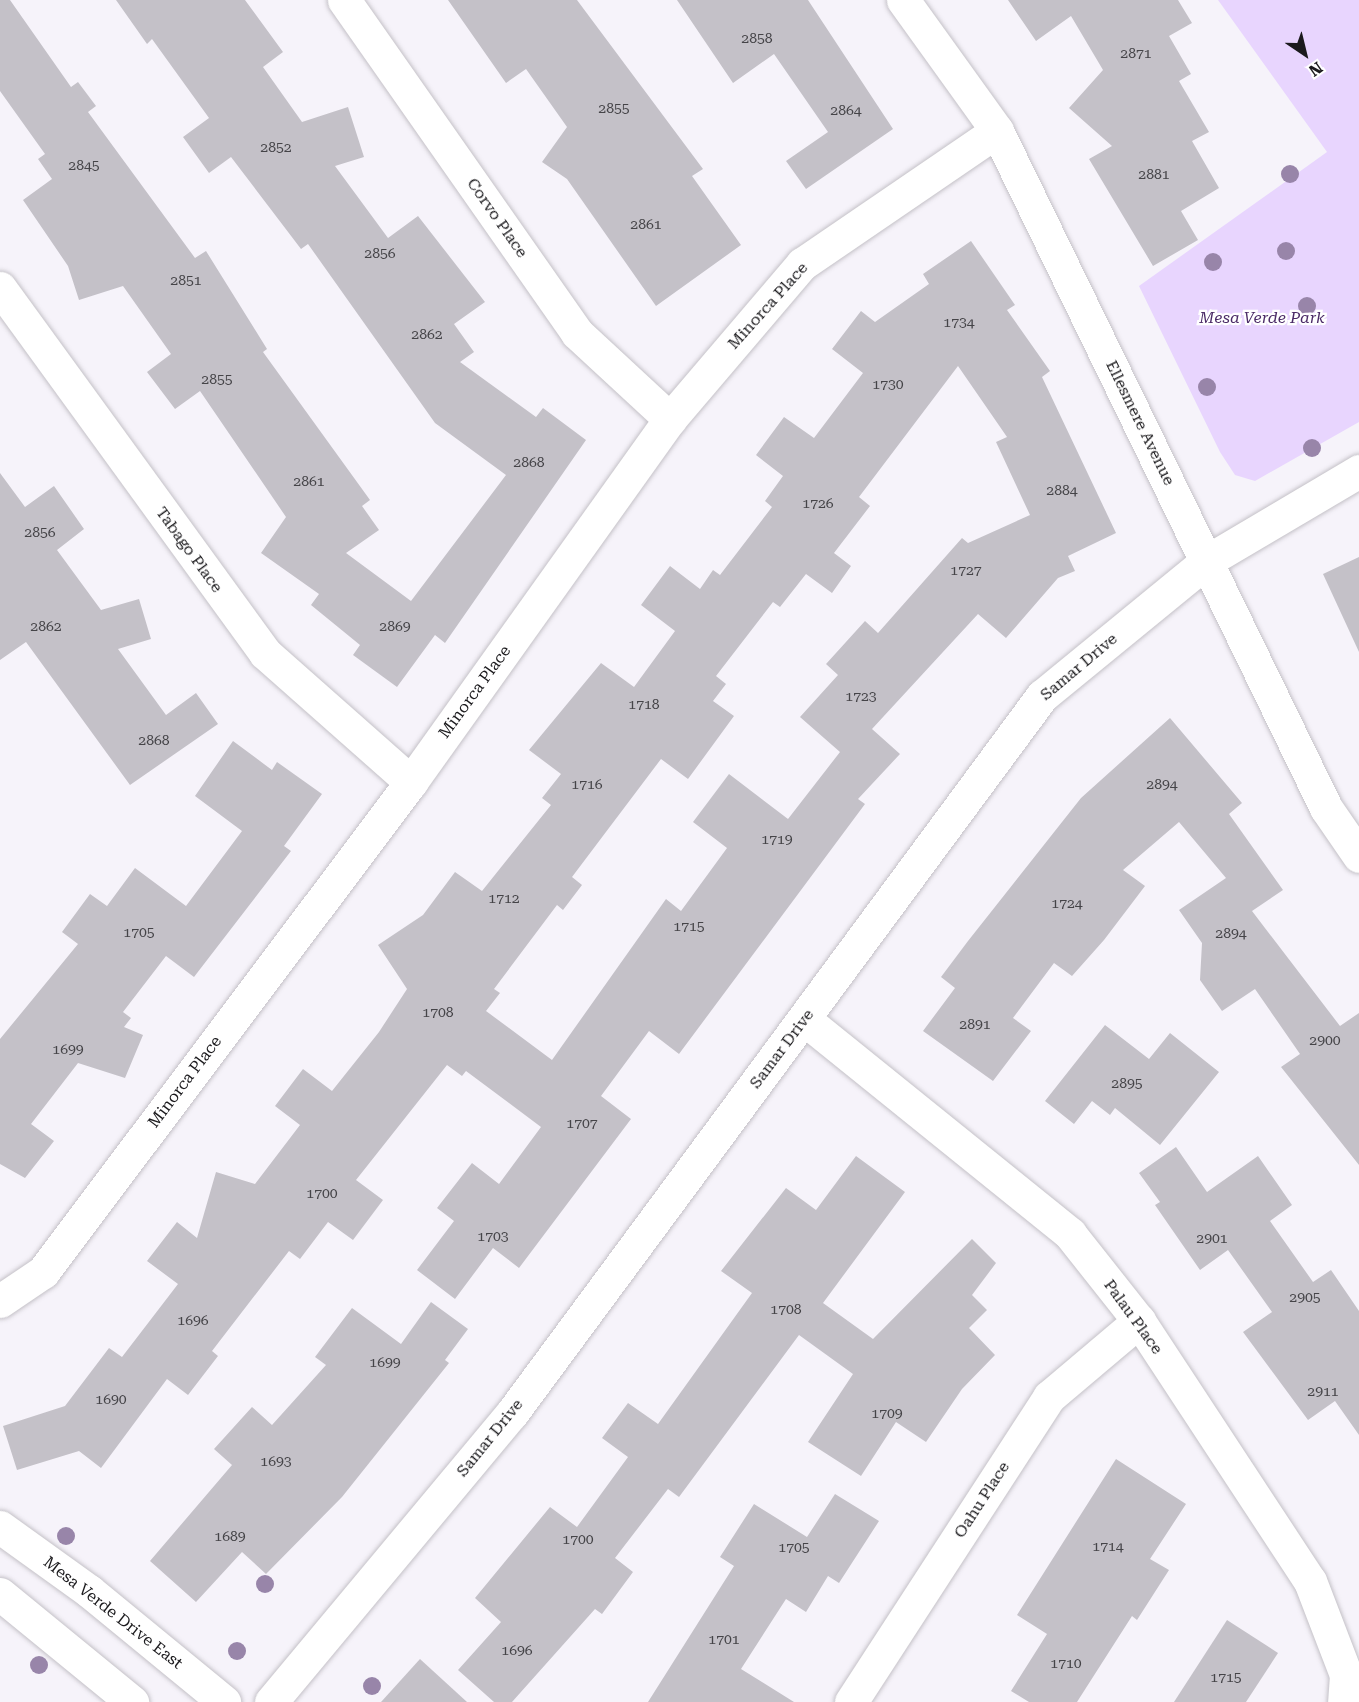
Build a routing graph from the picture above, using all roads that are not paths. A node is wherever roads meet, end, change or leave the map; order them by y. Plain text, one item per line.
1 (344, 0) edge
2 (903, 0) edge
3 (997, 131) junction
4 (0, 288) edge
5 (670, 419) junction
6 (1359, 471) edge
7 (1208, 561) junction
8 (411, 782) junction
9 (1359, 856) edge
10 (804, 1019) junction
11 (0, 1301) edge
12 (1139, 1321) junction
13 (0, 1527) edge
14 (0, 1594) edge
15 (132, 1702) edge
16 (224, 1702) edge
17 (272, 1702) edge
18 (851, 1702) edge
19 (1344, 1702) edge

1 - 5 street, Corvo Place
2 - 3 street, Ellesmere Avenue
3 - 5 street, Minorca Place
3 - 7 street, Ellesmere Avenue
4 - 8 street, Tabago Place
5 - 8 street, Minorca Place
6 - 7 street, Samar Drive
7 - 9 street, Ellesmere Avenue
7 - 10 street, Samar Drive
8 - 11 street, Minorca Place
10 - 12 street, Palau Place
10 - 17 street, Samar Drive
12 - 18 street, Oahu Place
12 - 19 street, Palau Place
13 - 16 street, Mesa Verde Drive East
14 - 15 street

